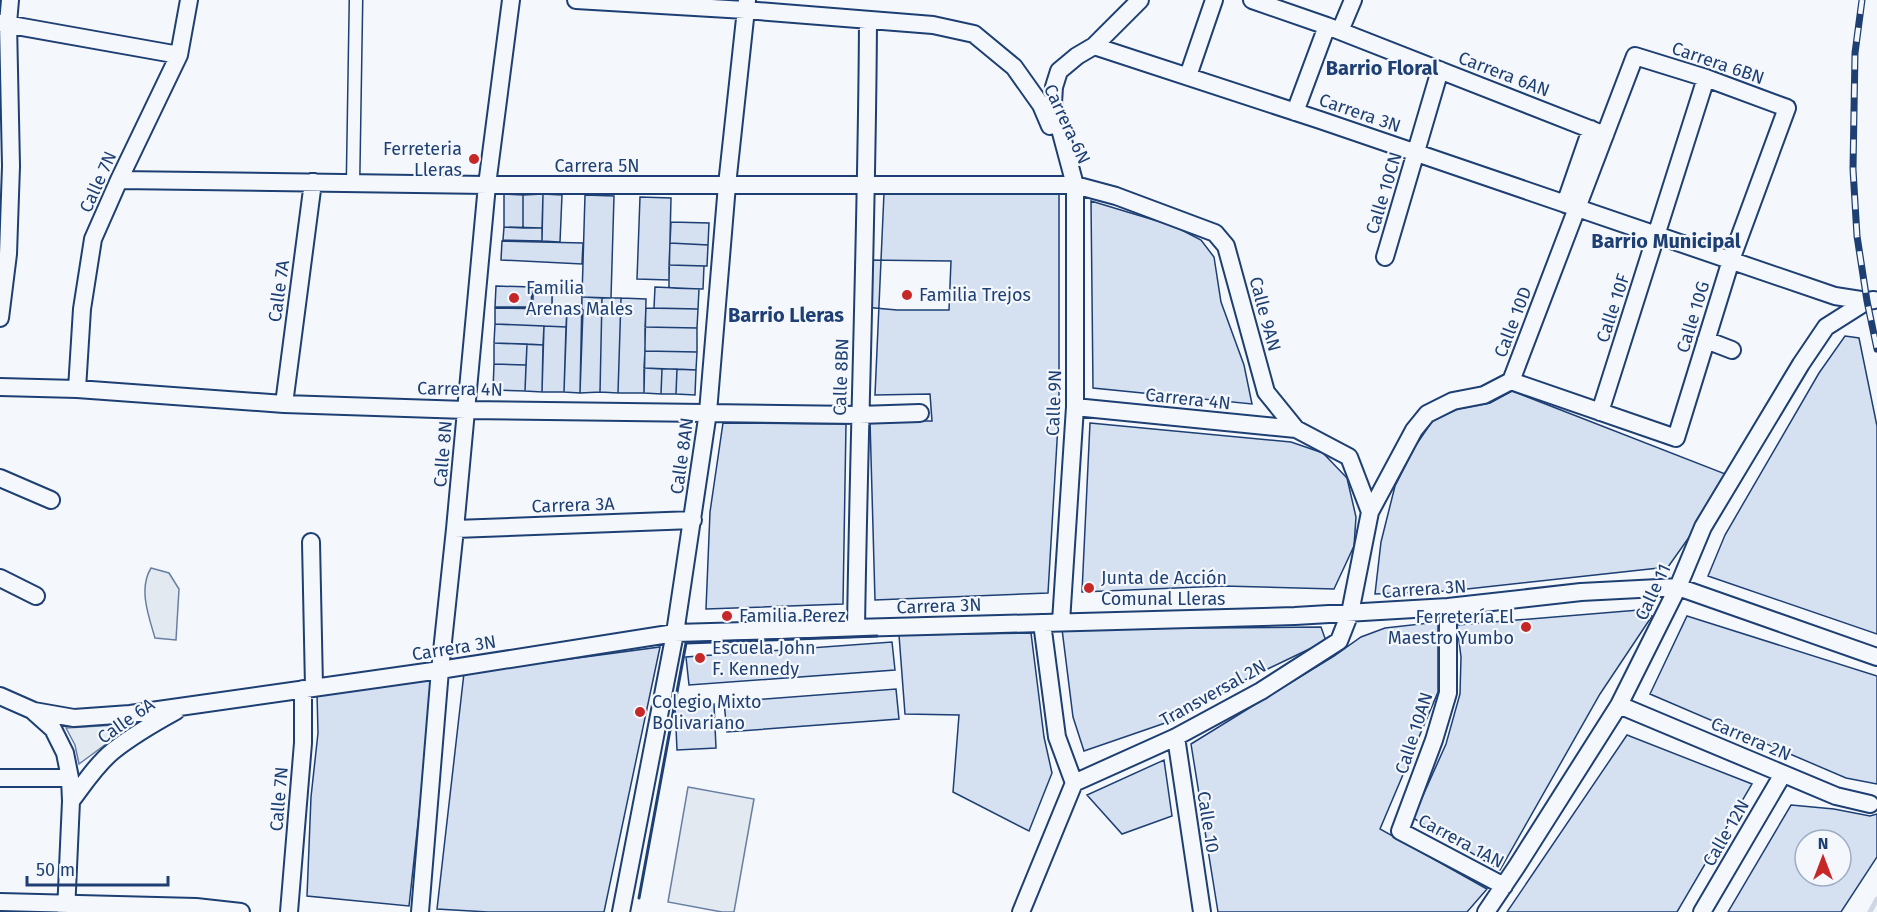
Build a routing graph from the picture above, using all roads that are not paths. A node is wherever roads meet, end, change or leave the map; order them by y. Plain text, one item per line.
1 (10, 0) edge
2 (189, 0) edge
3 (356, 0) edge
4 (511, 0) edge
5 (576, 0) edge
6 (1140, 0) edge
7 (1214, 0) edge
8 (1252, 0) edge
9 (1353, 0) edge
10 (746, 5) edge
11 (868, 20) junction
12 (4, 23) edge
13 (1334, 29) junction
14 (1094, 46) junction
15 (179, 55) junction
16 (1635, 56) joint
17 (1440, 70) junction
18 (1188, 76) junction
19 (1706, 78) junction
20 (1787, 108) joint
21 (1295, 112) junction
22 (1598, 132) junction
23 (1416, 153) junction
24 (119, 180) junction
25 (313, 182) junction
26 (353, 183) junction
27 (487, 185) junction
28 (727, 185) junction
29 (867, 185) junction
30 (1075, 185) junction
31 (1571, 206) junction
32 (1656, 235) junction
33 (1385, 257) dead end
34 (1731, 260) junction
35 (1874, 301) edge
36 (0, 318) edge
37 (1706, 340) junction
38 (1732, 350) dead end
39 (1511, 381) junction
40 (0, 387) edge
41 (77, 389) junction
42 (284, 404) junction
43 (1075, 407) junction
44 (466, 410) junction
45 (708, 412) junction
46 (1600, 412) junction
47 (920, 413) dead end
48 (859, 415) junction
49 (1296, 429) junction
50 (0, 478) edge
51 (51, 500) dead end
52 (1370, 512) junction
53 (693, 520) junction
54 (455, 529) junction
55 (311, 542) dead end
56 (0, 579) edge
57 (1678, 587) junction
58 (36, 596) dead end
59 (1449, 607) junction
60 (1350, 613) junction
61 (1061, 622) junction
62 (1042, 623) junction
63 (856, 628) junction
64 (675, 633) junction
65 (1877, 657) edge
66 (440, 670) junction
67 (309, 688) junction
68 (0, 696) edge
69 (1619, 705) junction
70 (184, 706) junction
71 (34, 711) junction
72 (1176, 737) junction
73 (1783, 774) junction
74 (0, 778) edge
75 (70, 778) junction
76 (1074, 783) junction
77 (71, 801) junction
78 (1870, 804) dead end
79 (1400, 831) joint
80 (1504, 886) junction
81 (0, 902) edge
82 (66, 908) edge
83 (196, 910) edge
84 (241, 912) edge
85 (289, 912) edge
86 (420, 912) edge
87 (621, 912) edge
88 (1021, 912) edge
89 (1202, 912) edge
90 (1486, 912) edge
91 (1702, 912) edge

1 - 12 street
2 - 15 street, Calle 7N
3 - 26 street
4 - 27 street, Calle 8N
5 - 10 street, Carrera 6N
6 - 14 street
7 - 18 street
8 - 13 street, Carrera 6AN
9 - 13 street
10 - 11 street, Carrera 6N
10 - 28 street, Calle 8AN
11 - 29 street, Calle 8BN
11 - 30 street, Carrera 6N
12 - 15 street
12 - 36 street
13 - 17 street, Carrera 6AN
13 - 21 street
14 - 18 street, Carrera 3N
14 - 30 street
15 - 24 street, Calle 7N
16 - 19 street, Carrera 6BN
16 - 22 street, Calle 10D
17 - 22 street, Carrera 6AN
17 - 23 street, Calle 10CN
18 - 21 street, Carrera 3N
19 - 20 street, Carrera 6BN
19 - 32 street, Calle 10F
20 - 34 street, Calle 10G
21 - 23 street, Carrera 3N
22 - 31 street, Calle 10D
23 - 31 street, Carrera 3N
23 - 33 street, Calle 10CN
24 - 25 street, Carrera 5N
24 - 41 street, Calle 7N
25 - 26 street, Carrera 5N
25 - 42 street, Calle 7A
26 - 27 street, Carrera 5N
27 - 28 street, Carrera 5N
27 - 44 street, Calle 8N
28 - 29 street, Carrera 5N
28 - 45 street, Calle 8AN
29 - 30 street, Carrera 5N
29 - 48 street, Calle 8BN
30 - 43 street, Calle 9N
30 - 49 street, Calle 9AN
31 - 32 street, Carrera 3N
31 - 39 street, Calle 10D
32 - 34 street, Carrera 3N
32 - 46 street, Calle 10F
34 - 35 street, Carrera 3N
34 - 37 street, Calle 10G
35 - 57 street, Calle 11
37 - 38 street
37 - 46 street, Calle 10G
39 - 46 street
39 - 52 street, Calle 10D
40 - 41 street, Carrera 4N
41 - 42 street, Carrera 4N
42 - 44 street, Carrera 4N
43 - 49 street, Carrera 4N
43 - 61 street, Calle 9N
44 - 45 street, Carrera 4N
44 - 54 street, Calle 8N
45 - 48 street, Carrera 4N
45 - 53 street, Calle 8AN
47 - 48 street, Carrera 4N
48 - 63 street, Calle 8BN
49 - 52 street, Calle 9AN
50 - 51 street
52 - 60 street, Calle 10D
53 - 54 street, Carrera 3A
53 - 64 street, Calle 8AN
54 - 66 street, Calle 8N
55 - 67 street, Calle 7N
56 - 58 street
57 - 59 street, Carrera 3N
57 - 65 street, Carrera 3N
57 - 69 street, Calle 11
59 - 60 street, Carrera 3N
59 - 79 street, Calle 10AN
60 - 61 street, Carrera 3N
60 - 72 street, Transversal 2N
61 - 62 street, Carrera 3N
62 - 63 street, Carrera 3N
62 - 76 street
63 - 64 street, Carrera 3N
64 - 66 street, Carrera 3N
64 - 87 street, Calle 8AN
66 - 67 street, Carrera 3N
66 - 86 street, Calle 8N
67 - 70 street, Carrera 3N
67 - 85 street, Calle 7N
68 - 71 street, Carrera 3N
69 - 73 street, Carrera 2N
69 - 80 street, Calle 11
70 - 71 street, Carrera 3N
70 - 77 street, Calle 6A
71 - 75 street
72 - 76 street, Transversal 2N
72 - 89 street, Calle 10
73 - 78 street, Carrera 2N
73 - 91 street, Calle 12N
74 - 75 street
75 - 77 street
76 - 88 street
77 - 82 street
79 - 80 street, Carrera 1AN
80 - 90 street, Calle 11
81 - 82 street
82 - 83 street
83 - 84 street

